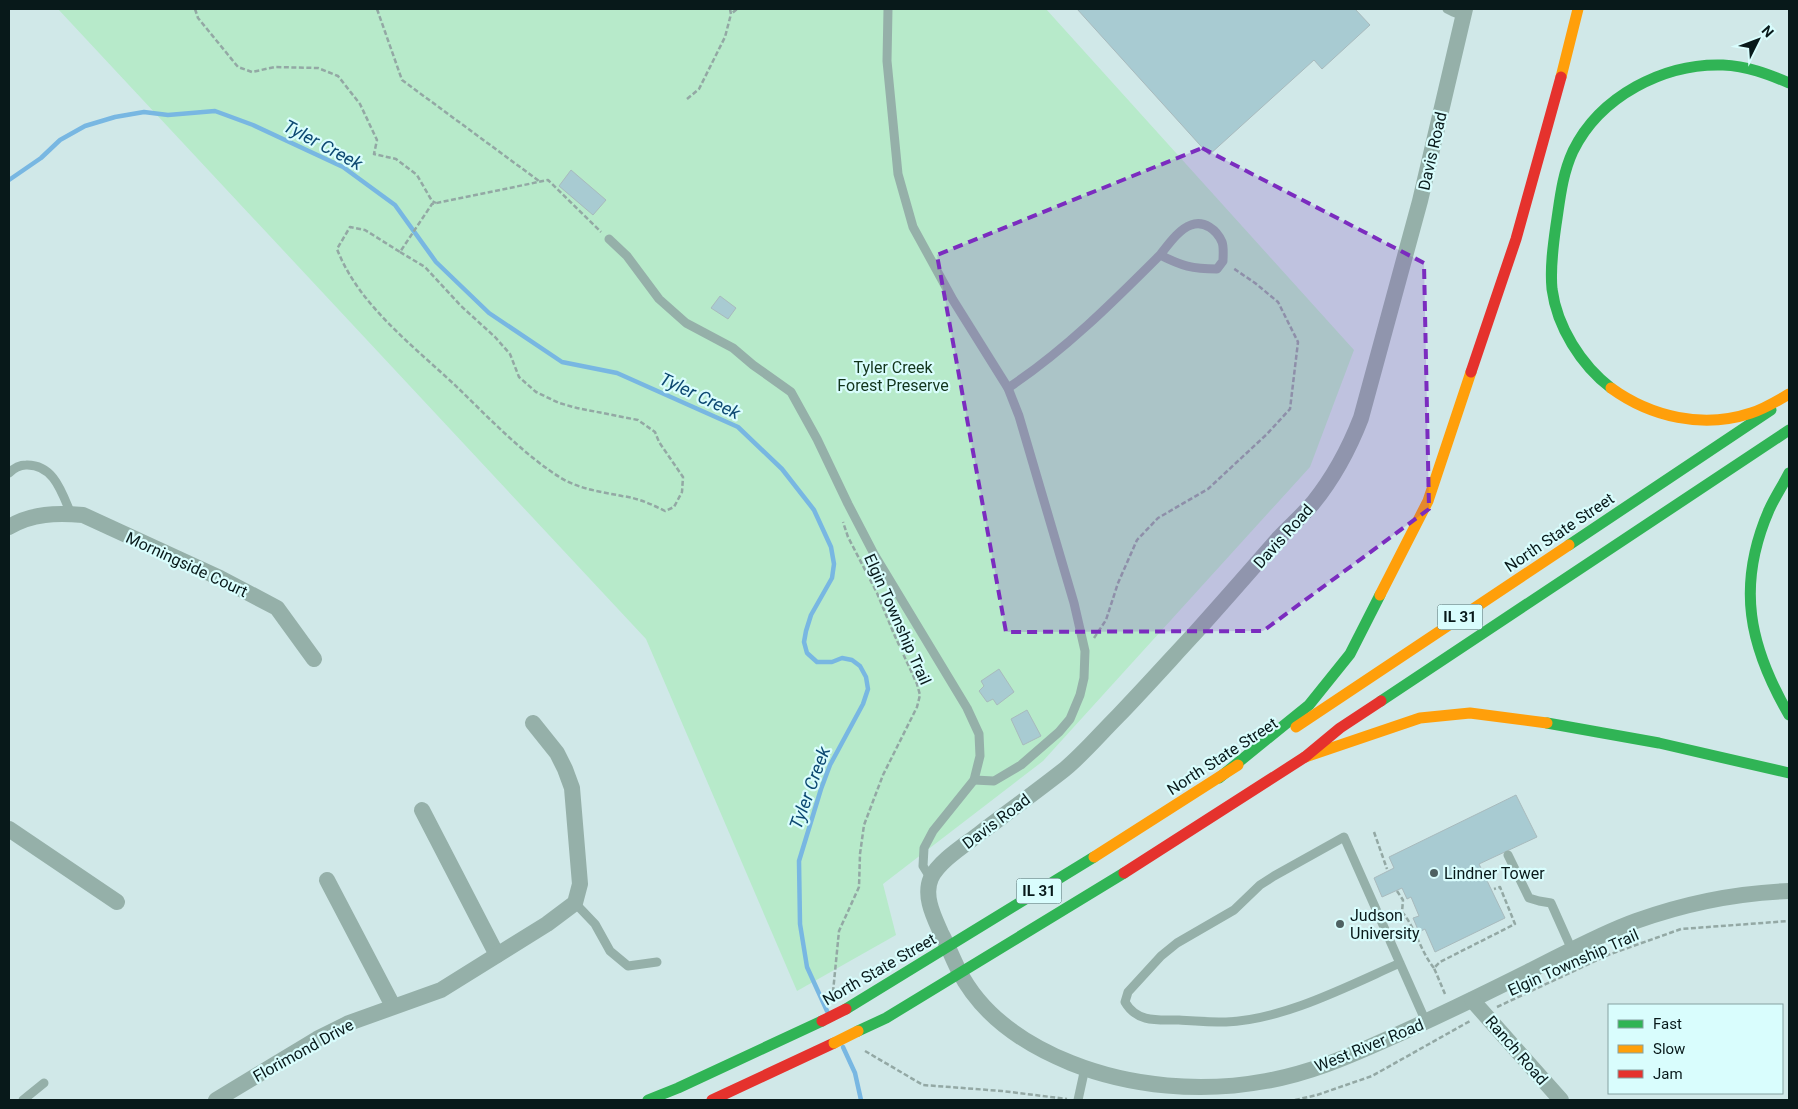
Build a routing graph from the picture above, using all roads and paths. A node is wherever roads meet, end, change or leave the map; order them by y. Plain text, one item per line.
1 (195, 9) edge
2 (377, 9) edge
3 (730, 9) edge
4 (737, 9) edge
5 (888, 9) edge
6 (1448, 9) edge
7 (1578, 9) edge
8 (1465, 12) edge
9 (731, 14) junction
10 (1789, 83) edge
11 (687, 99) dead end
12 (540, 182) junction
13 (437, 204) junction
14 (609, 239) joint
15 (400, 252) junction
16 (1160, 254) junction
17 (1223, 262) junction
18 (1008, 388) junction
19 (1789, 394) edge
20 (1789, 398) edge
21 (1789, 430) edge
22 (9, 473) edge
23 (1789, 473) edge
24 (848, 504) junction
25 (72, 514) junction
26 (9, 527) edge
27 (1085, 651) junction
28 (314, 659) dead end
29 (1789, 715) edge
30 (533, 723) dead end
31 (1305, 757) junction
32 (1789, 774) edge
33 (1219, 778) junction
34 (974, 780) junction
35 (422, 810) dead end
36 (9, 829) edge
37 (1374, 832) dead end
38 (1508, 854) dead end
39 (1387, 869) dead end
40 (931, 879) junction
41 (327, 880) dead end
42 (1494, 889) dead end
43 (1397, 891) dead end
44 (1789, 891) edge
45 (117, 902) dead end
46 (575, 903) junction
47 (1789, 921) edge
48 (949, 948) junction
49 (1572, 950) junction
50 (497, 955) junction
51 (657, 962) dead end
52 (1400, 963) junction
53 (1434, 968) junction
54 (960, 973) junction
55 (832, 994) dead end
56 (1472, 1000) junction
57 (393, 1006) junction
58 (1454, 1009) junction
59 (1484, 1013) junction
60 (1426, 1022) junction
61 (1463, 1026) junction
62 (860, 1048) dead end
63 (1085, 1068) junction
64 (44, 1083) dead end
65 (23, 1100) edge
66 (216, 1100) edge
67 (648, 1100) edge
68 (712, 1100) edge
69 (1078, 1100) edge
70 (1295, 1100) edge
71 (1561, 1100) edge

1 - 13 path
2 - 12 path
3 - 9 path
4 - 9 path
5 - 18 lane
6 - 8 lane
7 - 33 main road
8 - 40 street, Davis Road
9 - 11 path
10 - 19 main road
12 - 13 path
12 - 14 path
13 - 15 path
14 - 24 lane
15 - 15 path
16 - 17 lane
16 - 17 lane
16 - 18 lane
17 - 27 path
18 - 27 lane
20 - 33 main road, North State Street / IL 31
21 - 31 main road, IL 31
22 - 25 lane
23 - 29 main road
24 - 34 lane
24 - 55 path, Elgin Township Trail
25 - 26 street, Morningside Court
25 - 28 street, Morningside Court
27 - 34 lane
30 - 46 street
31 - 32 main road
31 - 54 main road, IL 31
33 - 48 main road, North State Street / IL 31
34 - 40 lane
35 - 50 street
36 - 45 street
37 - 39 path
38 - 49 lane
40 - 48 street
41 - 57 street
42 - 53 path
43 - 53 path
44 - 49 street, West River Road
46 - 50 street, Florimond Drive
46 - 51 lane
47 - 59 path, Elgin Township Trail
48 - 54 street, West River Road
48 - 67 main road, North State Street / IL 31, bridge
49 - 56 street, West River Road
50 - 57 street, Florimond Drive
52 - 52 lane
52 - 60 lane
53 - 58 path
54 - 63 street, West River Road
54 - 68 main road, IL 31, bridge
56 - 58 street, West River Road
56 - 59 street, Ranch Road
57 - 66 street, Florimond Drive
58 - 60 street, West River Road
58 - 61 path
59 - 61 path, Elgin Township Trail
59 - 71 street, Ranch Road
60 - 63 street, West River Road
61 - 70 path, Elgin Township Trail
62 - 69 path
63 - 69 lane
64 - 65 lane

